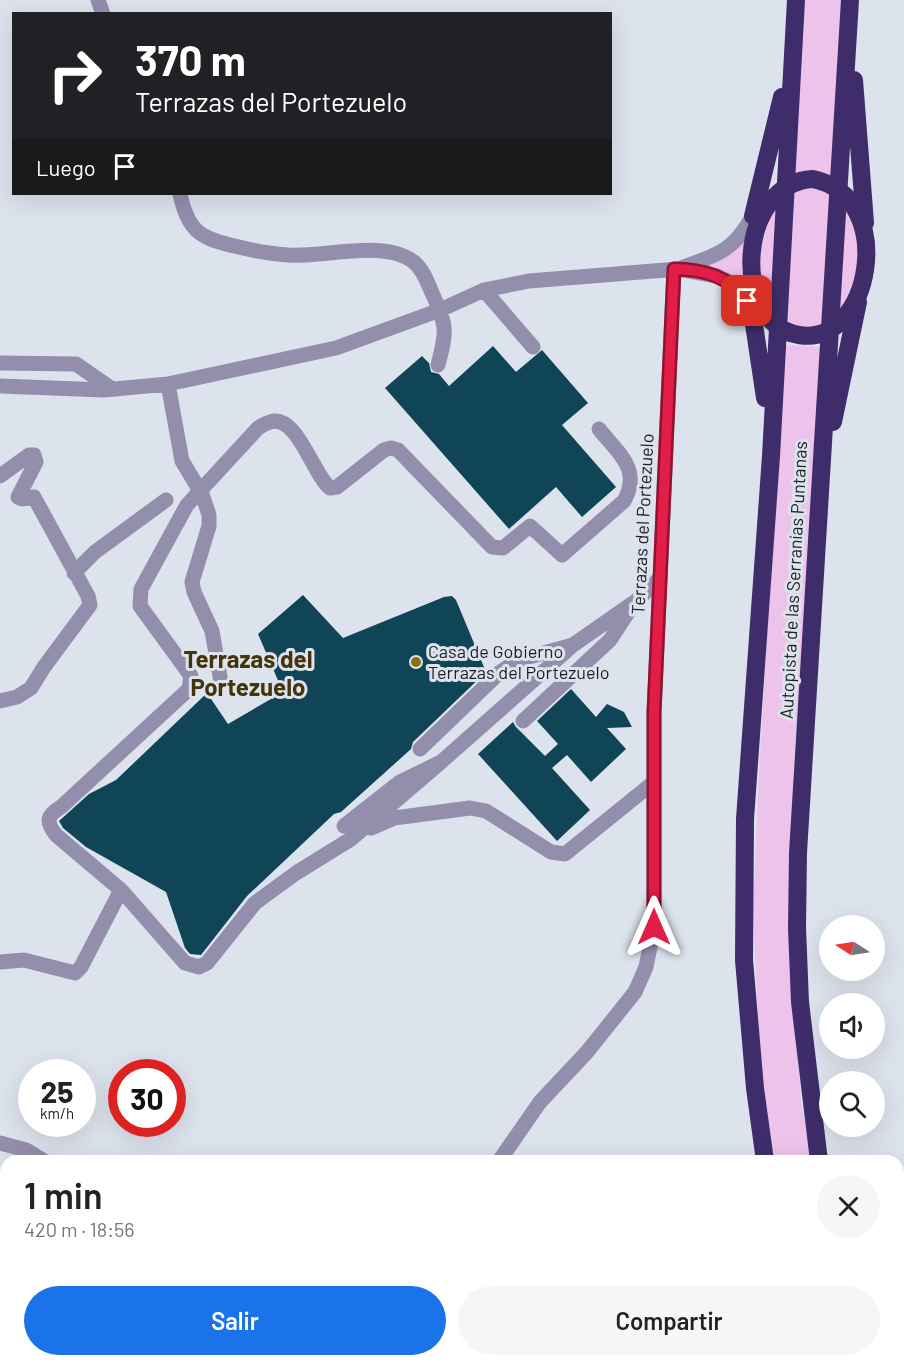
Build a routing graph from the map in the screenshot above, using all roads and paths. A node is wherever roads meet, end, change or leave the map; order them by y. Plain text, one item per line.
1 (796, 0) edge
2 (850, 0) edge
3 (849, 24) junction
4 (794, 39) junction
5 (786, 186) junction
6 (838, 190) junction
7 (180, 195) edge
8 (755, 218) junction
9 (866, 242) junction
10 (676, 269) junction
11 (862, 282) junction
12 (484, 290) junction
13 (756, 309) junction
14 (440, 310) junction
15 (777, 326) junction
16 (830, 329) junction
17 (533, 347) dead end
18 (0, 363) edge
19 (438, 365) dead end
20 (168, 384) junction
21 (0, 386) edge
22 (112, 389) junction
23 (599, 429) dead end
24 (771, 456) junction
25 (821, 470) junction
26 (0, 476) edge
27 (200, 490) junction
28 (166, 500) dead end
29 (74, 573) junction
30 (659, 579) junction
31 (636, 601) junction
32 (573, 645) junction
33 (221, 682) dead end
34 (0, 701) edge
35 (524, 721) dead end
36 (420, 749) dead end
37 (654, 782) junction
38 (347, 832) junction
39 (121, 890) junction
40 (0, 962) edge
41 (0, 1143) edge
42 (34, 1155) edge
43 (503, 1155) edge
44 (764, 1155) edge
45 (818, 1155) edge

1 - 4 highway, Autopista de las Serranías Puntanas
2 - 3 highway, Autopista de las Serranías Puntanas
3 - 6 highway, Autopista de las Serranías Puntanas
3 - 9 highway
4 - 5 highway, Autopista de las Serranías Puntanas
4 - 8 highway
5 - 6 highway
5 - 8 highway
5 - 15 highway, Autopista de las Serranías Puntanas
6 - 9 highway
6 - 16 highway, Autopista de las Serranías Puntanas
7 - 14 street
8 - 10 street
8 - 13 highway
9 - 11 highway
10 - 12 street
10 - 13 street
10 - 30 street, Terrazas del Portezuelo
11 - 16 highway
11 - 25 highway
12 - 14 street
12 - 17 street
13 - 15 highway
13 - 24 highway
14 - 19 street
14 - 20 street
15 - 16 highway
15 - 24 highway, Autopista de las Serranías Puntanas
16 - 25 highway, Autopista de las Serranías Puntanas
18 - 22 street
20 - 22 street
20 - 27 street
21 - 22 street
23 - 27 street
24 - 44 highway, Autopista de las Serranías Puntanas
25 - 45 highway, Autopista de las Serranías Puntanas
26 - 29 street
27 - 33 street
27 - 39 street
28 - 29 street
29 - 34 street
30 - 31 street
30 - 37 street, Terrazas del Portezuelo
31 - 32 street
31 - 35 street
32 - 36 street
32 - 38 street
37 - 38 street
37 - 43 street, Terrazas del Portezuelo
38 - 39 street
39 - 40 street
41 - 42 street

